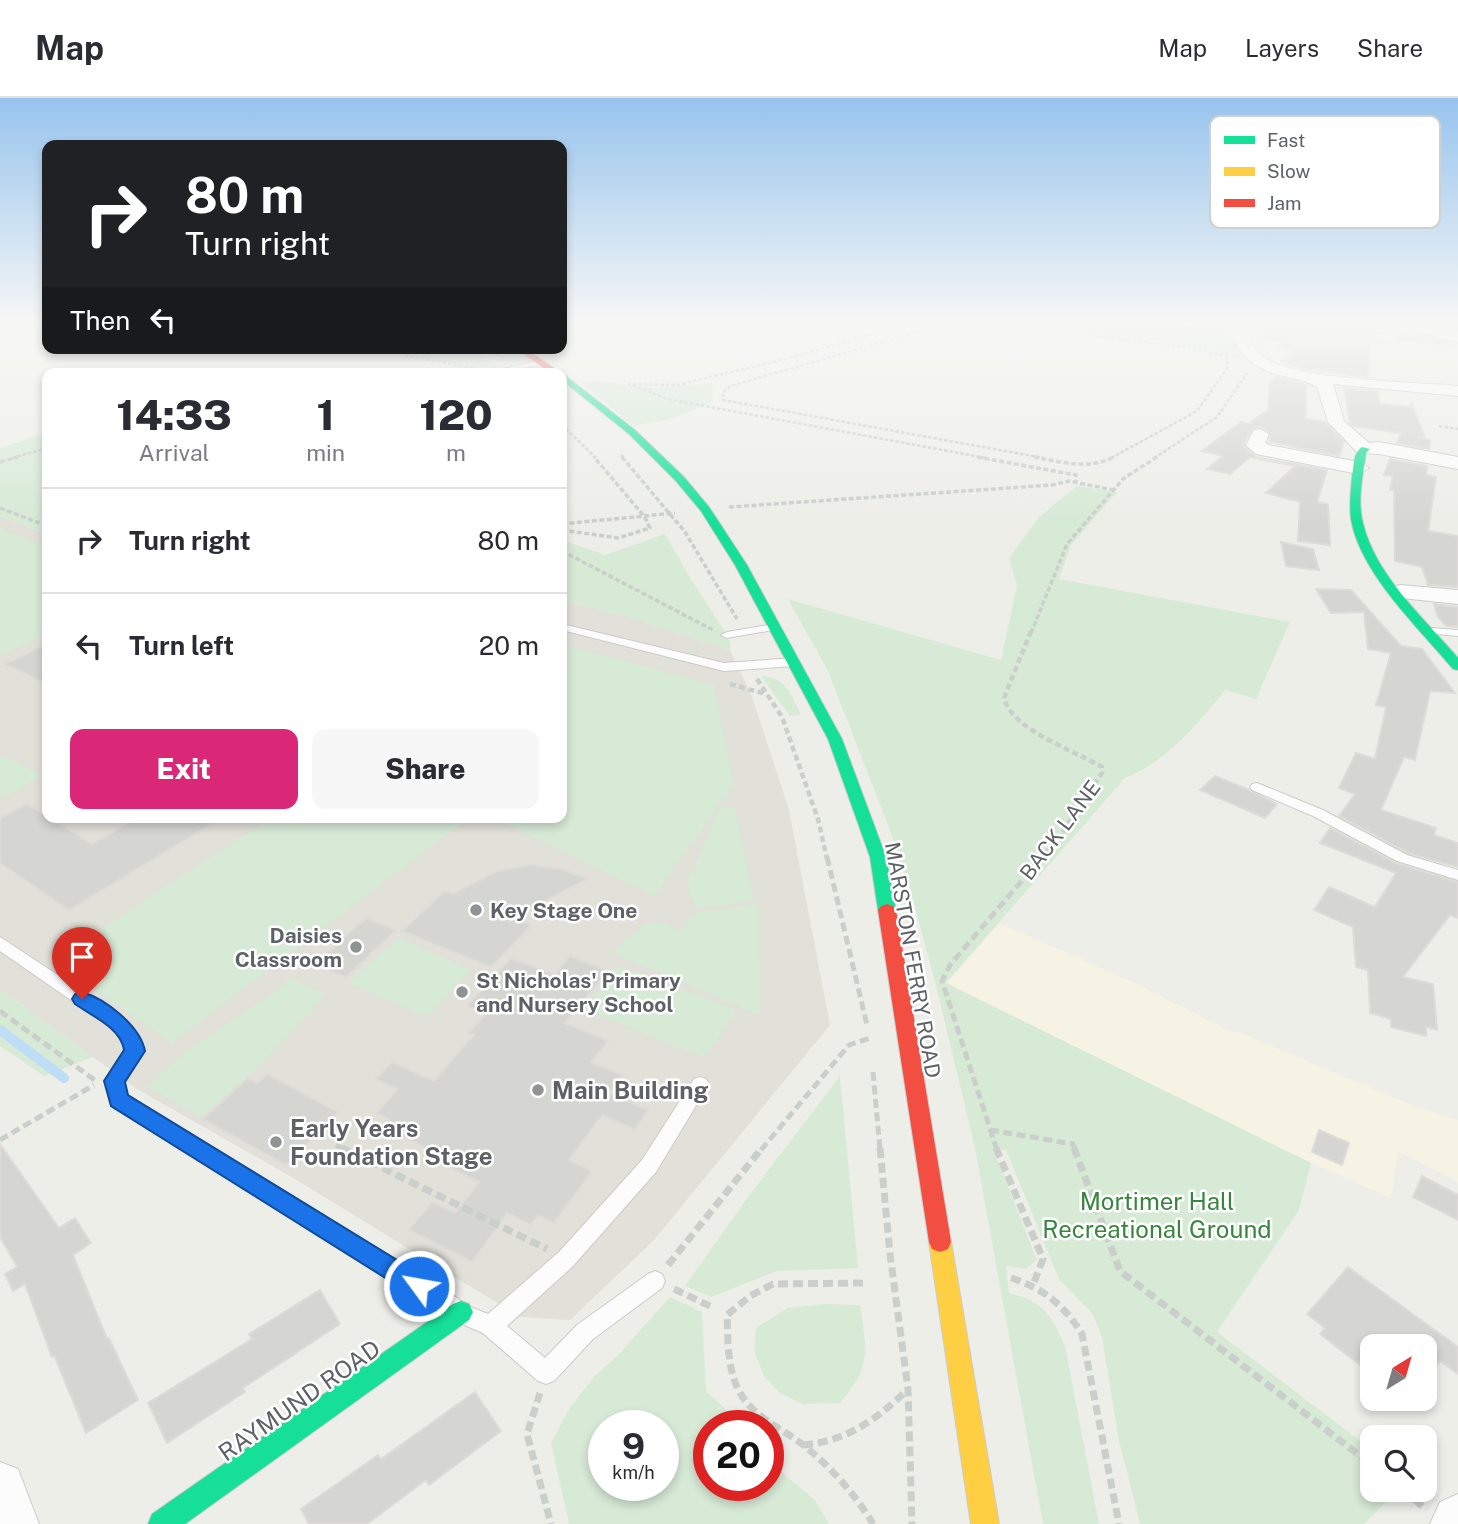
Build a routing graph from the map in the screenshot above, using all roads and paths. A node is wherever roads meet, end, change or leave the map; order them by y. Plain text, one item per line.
1 (578, 389) edge
2 (641, 389) edge
3 (727, 389) edge
4 (1213, 389) edge
5 (1236, 389) edge
6 (1326, 389) edge
7 (1431, 389) edge
8 (1458, 391) edge
9 (731, 402) junction
10 (719, 409) junction
11 (1439, 426) dead end
12 (567, 429) edge
13 (1458, 429) edge
14 (1260, 434) dead end
15 (42, 449) edge
16 (1365, 449) junction
17 (621, 454) dead end
18 (0, 462) edge
19 (1458, 463) edge
20 (1075, 464) junction
21 (1359, 468) junction
22 (1066, 473) junction
23 (1076, 482) junction
24 (1114, 490) junction
25 (0, 508) edge
26 (705, 509) junction
27 (672, 513) junction
28 (644, 516) junction
29 (42, 524) edge
30 (567, 524) edge
31 (567, 531) edge
32 (567, 554) edge
33 (1400, 592) junction
34 (1458, 597) edge
35 (775, 627) junction
36 (567, 628) edge
37 (1431, 631) junction
38 (1458, 633) edge
39 (733, 634) junction
40 (794, 662) junction
41 (1458, 666) edge
42 (753, 674) dead end
43 (1257, 787) dead end
44 (1458, 875) edge
45 (0, 943) edge
46 (0, 1011) edge
47 (870, 1038) junction
48 (871, 1052) dead end
49 (873, 1065) dead end
50 (699, 1084) dead end
51 (989, 1130) junction
52 (0, 1140) edge
53 (336, 1145) dead end
54 (566, 1259) junction
55 (1011, 1278) dead end
56 (655, 1280) junction
57 (863, 1283) dead end
58 (1033, 1285) junction
59 (710, 1306) dead end
60 (461, 1312) junction
61 (491, 1326) junction
62 (546, 1373) junction
63 (908, 1389) junction
64 (803, 1445) junction
65 (1360, 1456) edge
66 (0, 1487) edge
67 (1423, 1502) edge
68 (1447, 1518) edge
69 (13, 1524) edge
70 (162, 1524) edge
71 (551, 1524) edge
72 (873, 1524) edge
73 (912, 1524) edge
74 (985, 1524) edge
75 (1119, 1524) edge

1 - 26 main road, MARSTON FERRY ROAD
2 - 10 path
3 - 9 path
4 - 20 path
5 - 24 path, BACK LANE
6 - 16 street
7 - 8 street
9 - 10 path
9 - 20 path
10 - 22 path
11 - 13 path
12 - 28 path
14 - 21 street
15 - 18 path
16 - 19 street
16 - 21 main road
17 - 27 path
20 - 22 path
21 - 33 main road
22 - 23 path
23 - 24 path
23 - 26 path
24 - 51 path, BACK LANE
25 - 29 path
26 - 27 path
26 - 35 main road, MARSTON FERRY ROAD
27 - 28 path
27 - 39 path
28 - 30 path
28 - 31 path
32 - 39 path
33 - 34 street
33 - 37 main road
35 - 39 lane
35 - 40 main road, MARSTON FERRY ROAD
36 - 40 lane
37 - 38 lane
37 - 41 main road
40 - 74 main road, MARSTON FERRY ROAD
42 - 47 path
43 - 44 lane
45 - 60 lane
46 - 52 path
47 - 48 path
47 - 56 path
49 - 63 path
50 - 54 lane
51 - 58 path, BACK LANE
51 - 65 path
53 - 54 path
54 - 61 lane
55 - 58 path
56 - 59 path
56 - 62 lane
57 - 64 path
58 - 75 path
60 - 61 lane
60 - 70 main road, RAYMUND ROAD
61 - 62 lane
62 - 71 path
63 - 64 path
63 - 73 path
64 - 72 path
66 - 69 street
67 - 68 path

